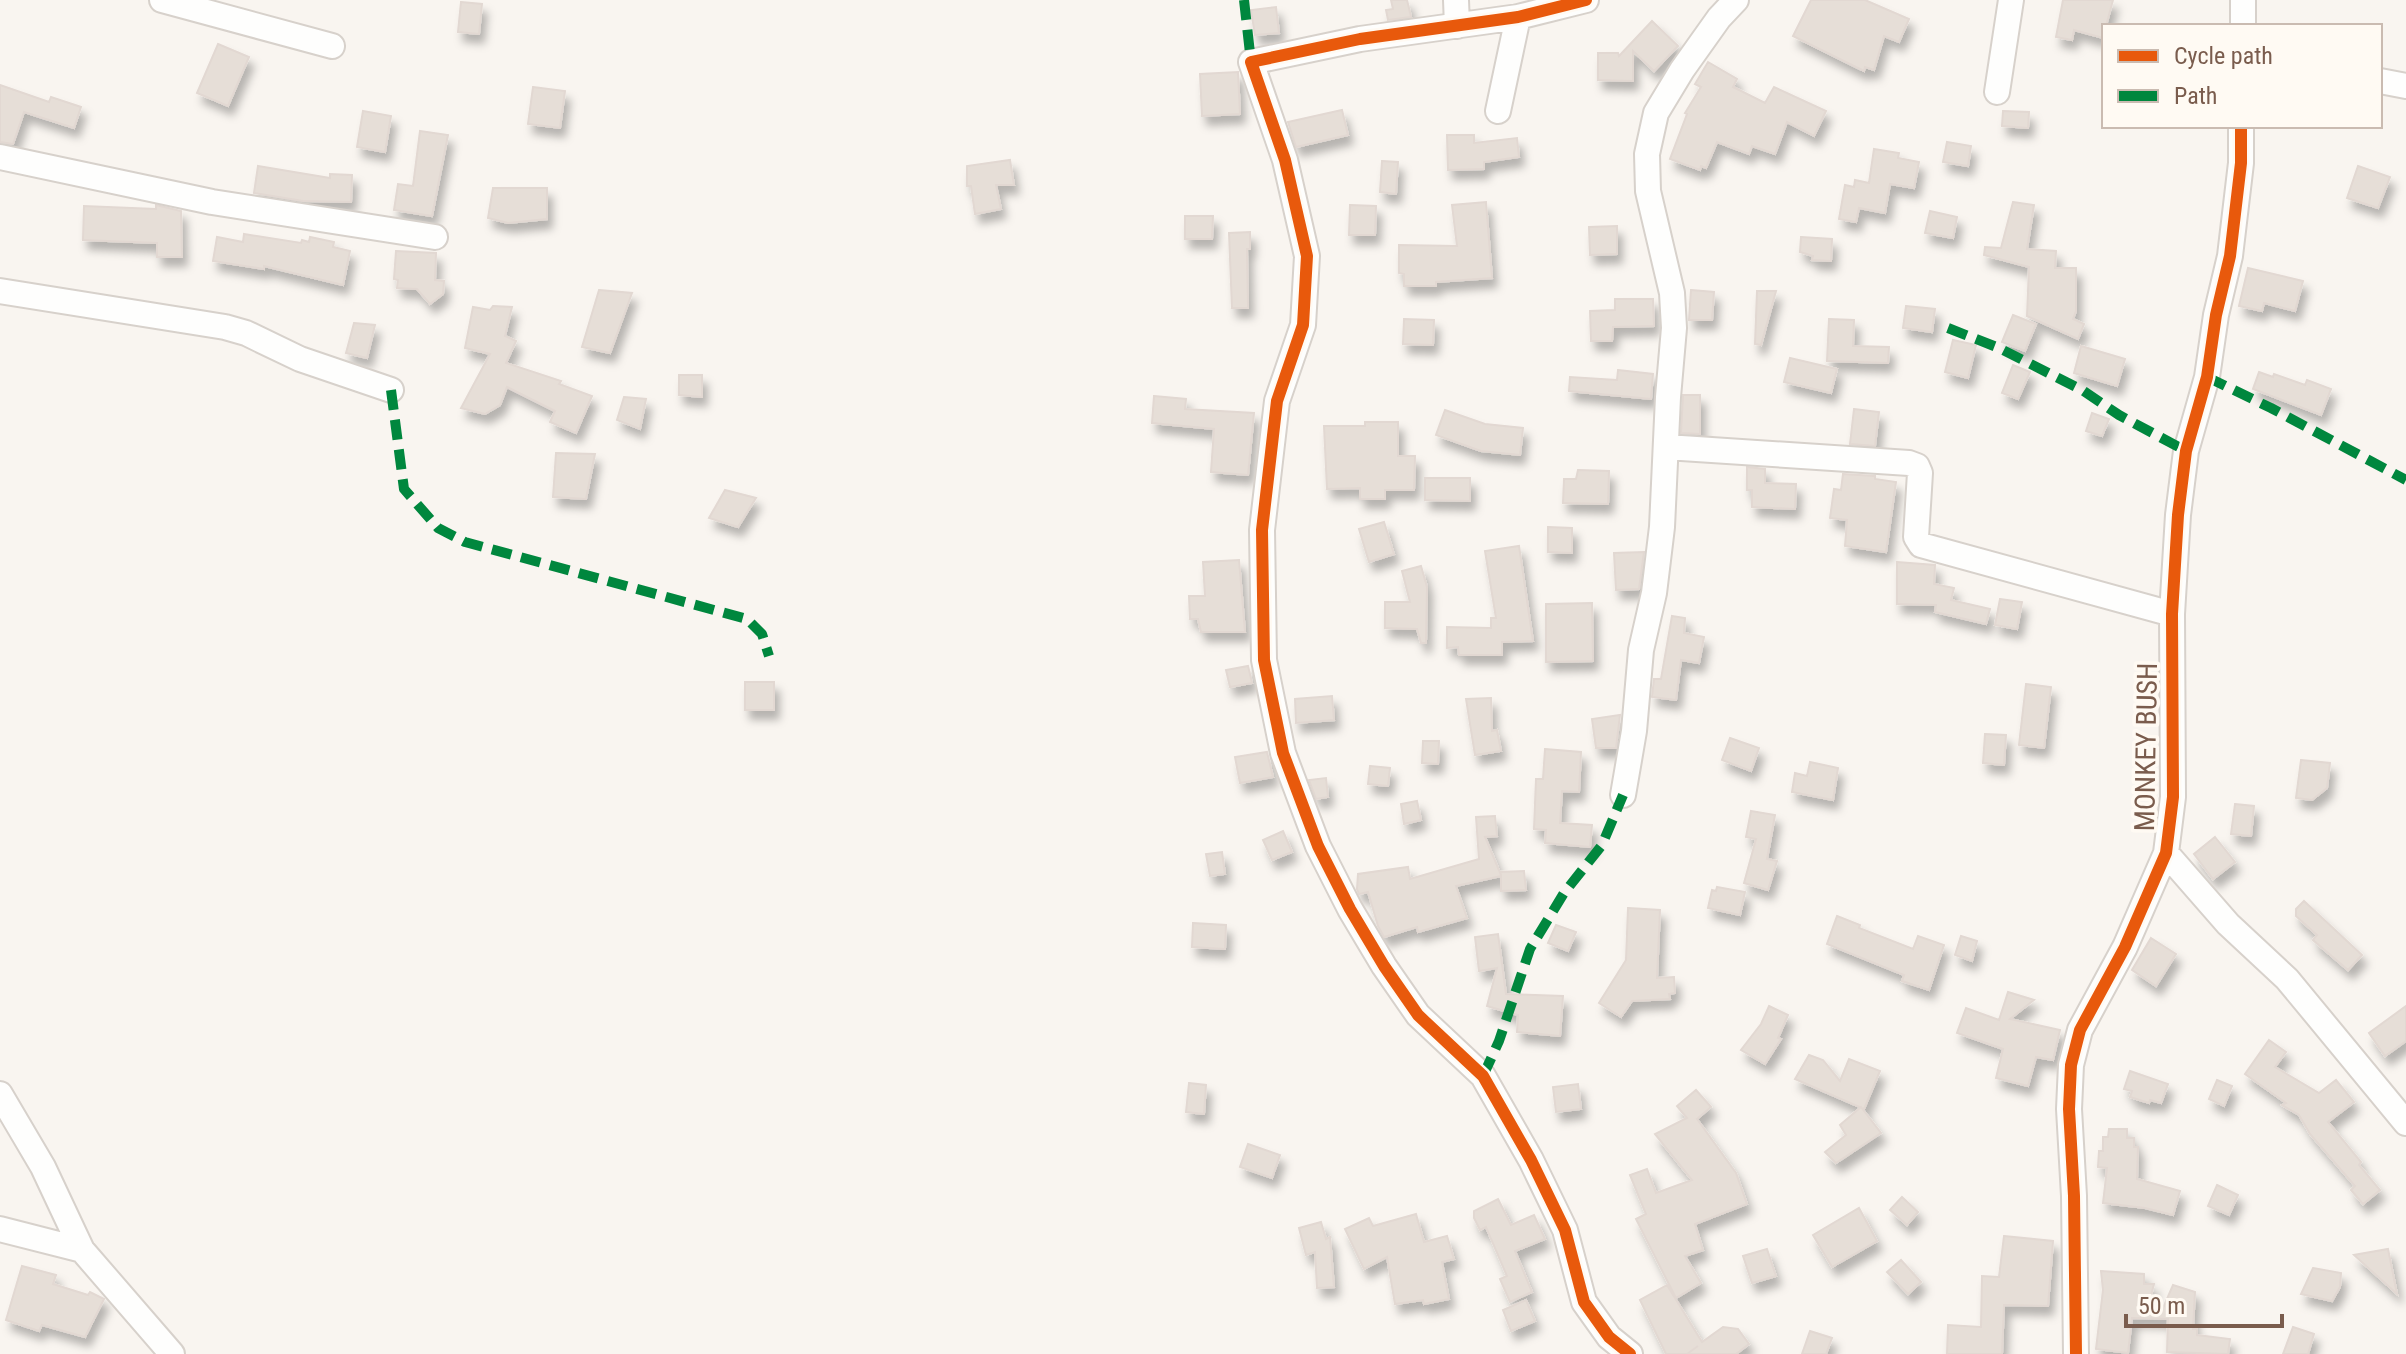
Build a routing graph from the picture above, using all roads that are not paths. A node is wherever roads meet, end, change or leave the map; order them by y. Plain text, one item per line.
1 (162, 0) edge
2 (1456, 0) edge
3 (1586, 0) edge
4 (1736, 0) edge
5 (2011, 0) edge
6 (2243, 0) edge
7 (1518, 17) junction
8 (2243, 24) edge
9 (1457, 26) junction
10 (332, 46) dead end
11 (2382, 81) edge
12 (2406, 86) edge
13 (1997, 92) dead end
14 (1498, 111) dead end
15 (2241, 128) edge
16 (0, 157) edge
17 (435, 237) dead end
18 (0, 291) edge
19 (391, 390) dead end
20 (1666, 447) junction
21 (2172, 614) junction
22 (1623, 795) dead end
23 (2166, 853) junction
24 (0, 1094) edge
25 (2406, 1123) edge
26 (0, 1229) edge
27 (82, 1250) junction
28 (172, 1354) edge
29 (1630, 1354) edge
30 (2076, 1354) edge

1 - 10 street
2 - 9 street
3 - 7 street
4 - 20 street
5 - 13 street
6 - 8 street
7 - 9 street
7 - 14 street
9 - 29 street
11 - 12 street
15 - 21 street, MONKEY BUSH
16 - 17 street
18 - 19 street
20 - 21 street
20 - 22 street
21 - 23 street, MONKEY BUSH
23 - 25 street
23 - 30 street, MONKEY BUSH
24 - 27 street
26 - 27 street
27 - 28 street

